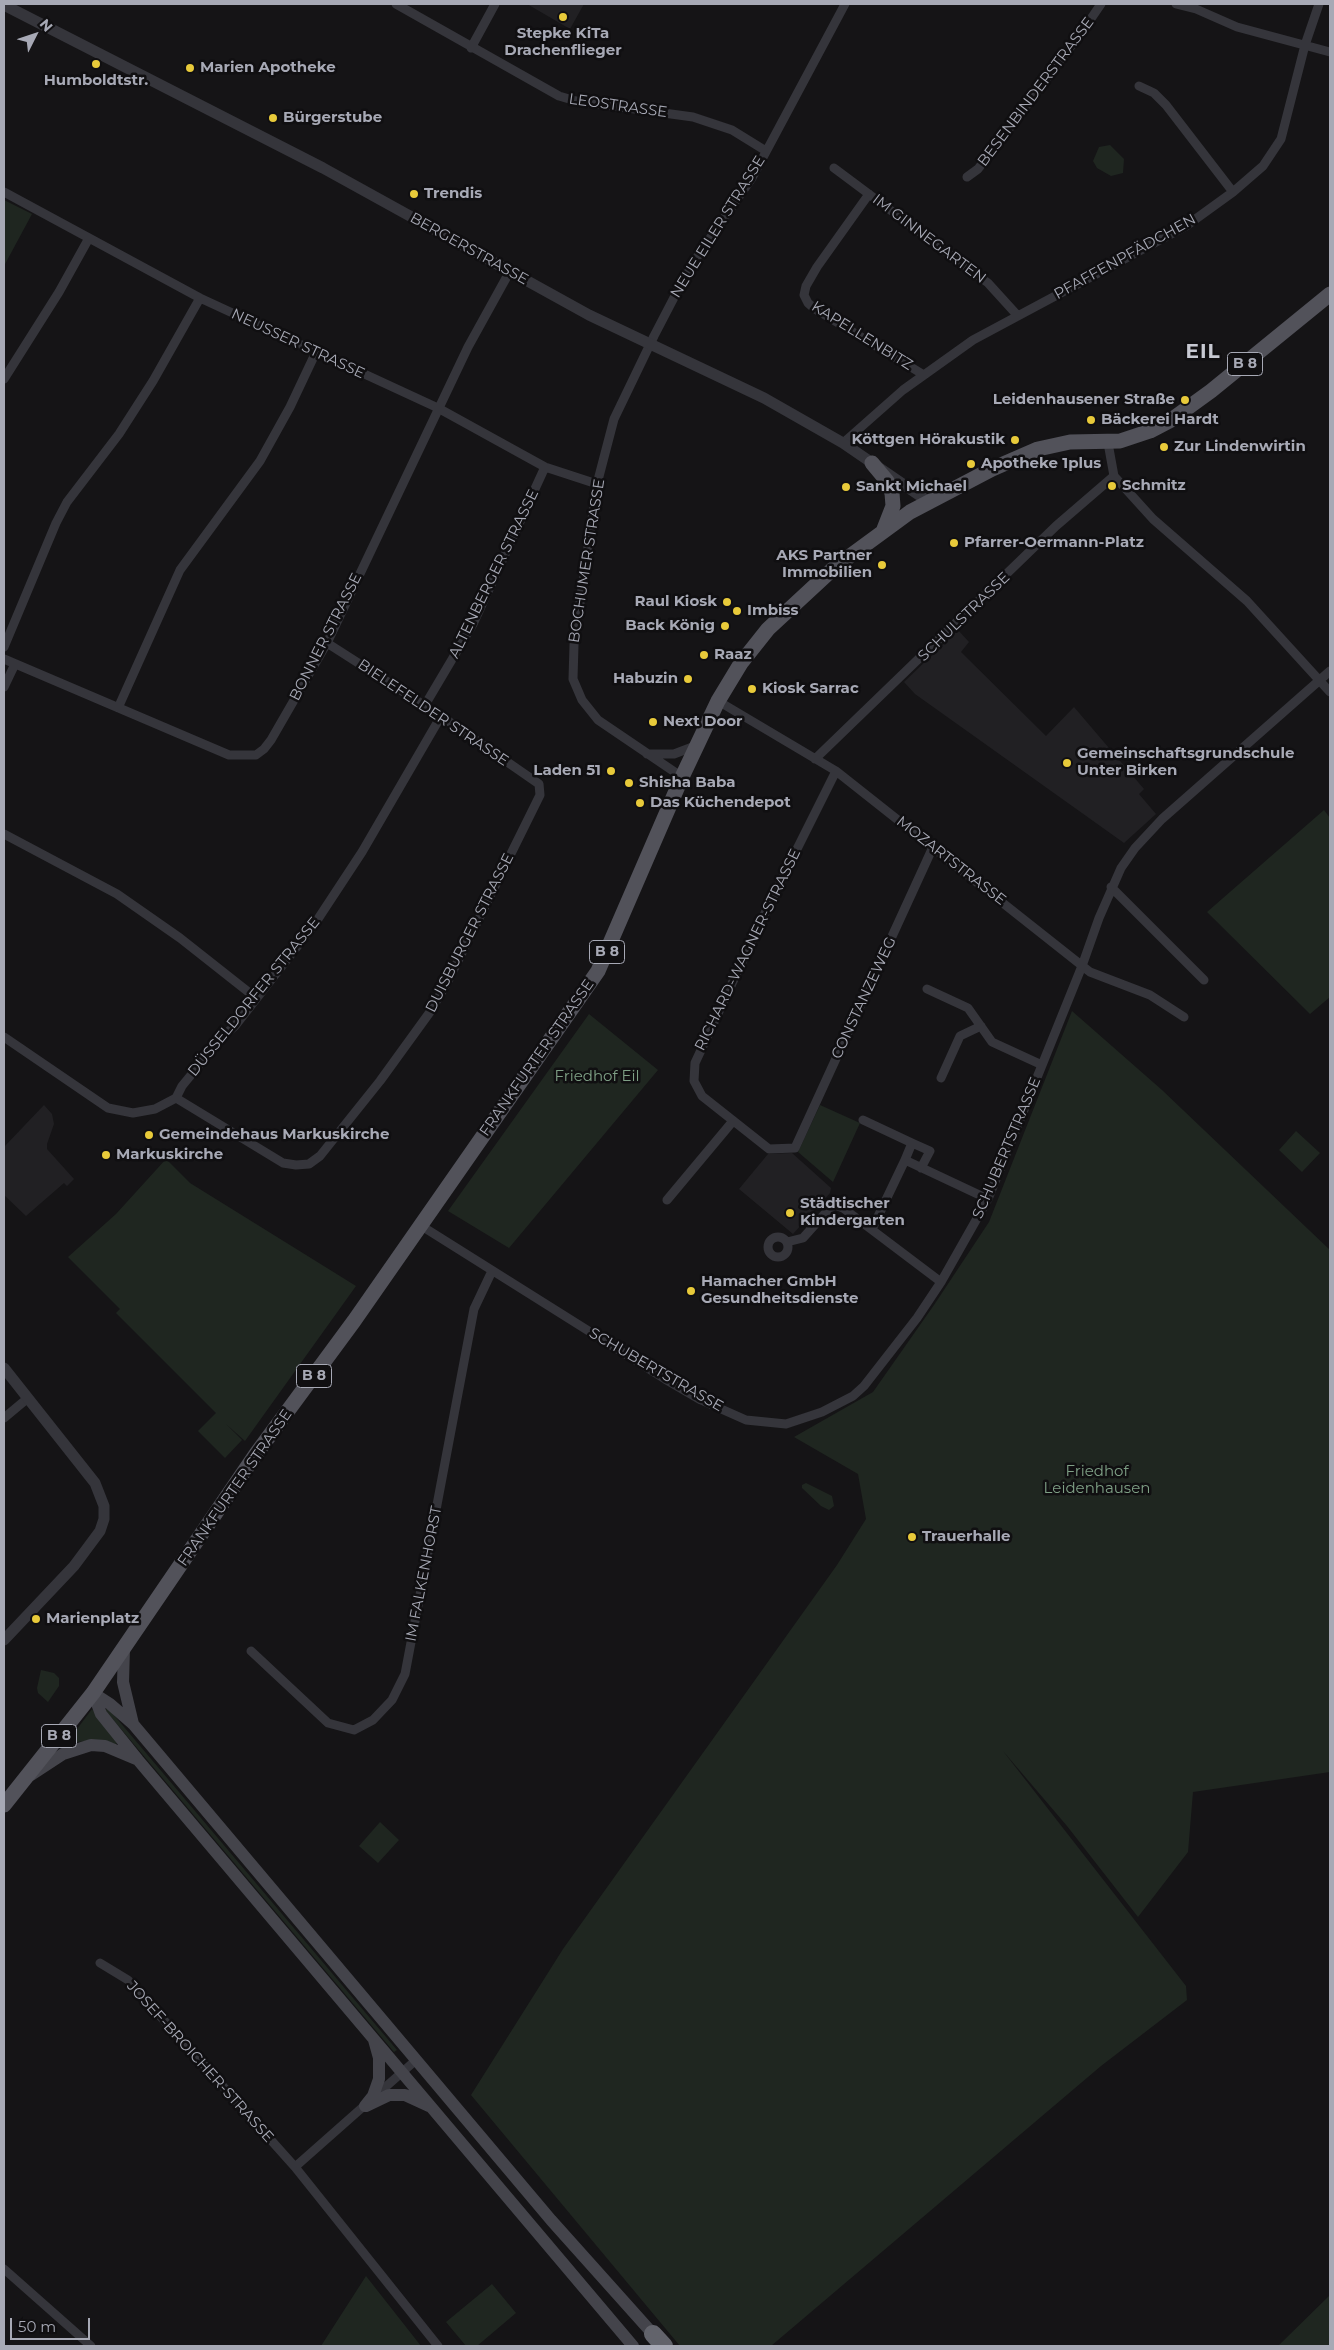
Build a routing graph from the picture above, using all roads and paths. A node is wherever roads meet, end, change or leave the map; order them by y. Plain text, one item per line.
1 (396, 4) edge
2 (496, 4) edge
3 (845, 4) edge
4 (1101, 4) edge
5 (1176, 4) edge
6 (1319, 4) edge
7 (4, 5) edge
8 (1305, 45) junction
9 (471, 48) junction
10 (1330, 52) edge
11 (1139, 86) dead end
12 (766, 151) junction
13 (834, 168) dead end
14 (968, 176) dead end
15 (4, 192) edge
16 (1233, 192) junction
17 (869, 194) junction
18 (89, 238) junction
19 (510, 271) junction
20 (1330, 294) edge
21 (200, 298) junction
22 (1018, 316) junction
23 (649, 345) junction
24 (316, 352) junction
25 (924, 375) junction
26 (4, 379) edge
27 (438, 408) junction
28 (843, 443) junction
29 (1108, 443) junction
30 (872, 463) junction
31 (545, 467) junction
32 (1114, 476) junction
33 (597, 484) junction
34 (929, 502) junction
35 (884, 529) junction
36 (327, 643) junction
37 (4, 647) edge
38 (4, 659) edge
39 (15, 664) junction
40 (1330, 671) edge
41 (1320, 680) junction
42 (4, 687) edge
43 (1330, 692) edge
44 (718, 701) junction
45 (425, 705) junction
46 (118, 708) junction
47 (441, 716) junction
48 (698, 745) junction
49 (646, 754) junction
50 (815, 758) junction
51 (836, 771) junction
52 (682, 777) junction
53 (539, 784) joint
54 (4, 834) edge
55 (933, 847) junction
56 (1111, 887) junction
57 (1082, 966) junction
58 (1204, 980) dead end
59 (927, 989) dead end
60 (256, 998) junction
61 (1184, 1016) dead end
62 (981, 1026) junction
63 (4, 1037) edge
64 (1042, 1065) junction
65 (942, 1078) dead end
66 (176, 1098) junction
67 (863, 1120) dead end
68 (733, 1121) junction
69 (912, 1143) junction
70 (795, 1148) joint
71 (905, 1160) junction
72 (921, 1168) junction
73 (988, 1199) junction
74 (668, 1200) dead end
75 (420, 1225) junction
76 (872, 1229) junction
77 (787, 1242) dead end
78 (492, 1271) junction
79 (941, 1282) junction
80 (4, 1368) edge
81 (28, 1398) junction
82 (4, 1418) edge
83 (4, 1640) edge
84 (124, 1648) junction
85 (251, 1651) dead end
86 (93, 1693) junction
87 (132, 1724) junction
88 (138, 1760) junction
89 (26, 1779) junction
90 (4, 1805) edge
91 (100, 1963) dead end
92 (372, 2036) junction
93 (416, 2060) junction
94 (403, 2072) junction
95 (365, 2106) junction
96 (433, 2108) junction
97 (294, 2167) junction
98 (4, 2269) edge
99 (659, 2340) edge
100 (91, 2346) edge
101 (438, 2346) edge
102 (633, 2346) edge

1 - 9 street, LEOSTRASSE
2 - 9 street
3 - 12 street, NEUE EILER STRASSE
4 - 14 street, BESENBINDERSTRASSE
5 - 8 street
6 - 8 street, PFAFFENPFÄDCHEN
7 - 19 street, BERGERSTRASSE
8 - 10 street
8 - 16 street, PFAFFENPFÄDCHEN
9 - 12 street, LEOSTRASSE
11 - 16 street
12 - 23 street, NEUE EILER STRASSE
13 - 17 street, IM GINNEGARTEN
15 - 18 street, NEUSSER STRASSE
16 - 22 street, PFAFFENPFÄDCHEN
17 - 22 street, IM GINNEGARTEN
17 - 25 street, KAPELLENBITZ
18 - 21 street, NEUSSER STRASSE
18 - 26 street
19 - 23 street, BERGERSTRASSE
19 - 27 street, BONNER STRASSE
20 - 29 main road, FRANKFURTER STRASSE / B 8
21 - 24 street, NEUSSER STRASSE
21 - 37 street
22 - 25 street, PFAFFENPFÄDCHEN
23 - 28 street, BERGERSTRASSE
23 - 33 street, BOCHUMER STRASSE
24 - 27 street, NEUSSER STRASSE
24 - 46 street
25 - 28 street, PFAFFENPFÄDCHEN
27 - 31 street, NEUSSER STRASSE
27 - 36 street, BONNER STRASSE
28 - 30 street, BERGERSTRASSE
29 - 32 street
29 - 34 main road, FRANKFURTER STRASSE / B 8
30 - 34 street, BERGERSTRASSE
30 - 35 main road
31 - 33 street, NEUSSER STRASSE
31 - 45 street, ALTENBERGER STRASSE
32 - 41 street
32 - 50 street, SCHULSTRASSE
33 - 49 street, BOCHUMER STRASSE
34 - 35 main road, FRANKFURTER STRASSE / B 8
35 - 44 main road, FRANKFURTER STRASSE / B 8
36 - 45 street, BIELEFELDER STRASSE
36 - 46 street, BONNER STRASSE
38 - 39 street, BONNER STRASSE
39 - 42 street
39 - 46 street, BONNER STRASSE
40 - 41 street, SCHUBERTSTRASSE
41 - 43 street
41 - 56 street, SCHUBERTSTRASSE
44 - 48 main road, FRANKFURTER STRASSE / B 8
44 - 50 street, MOZARTSTRASSE
45 - 47 street, BIELEFELDER STRASSE
47 - 53 street, BIELEFELDER STRASSE
47 - 60 street, DÜSSELDORFER STRASSE
48 - 49 street
48 - 52 main road, FRANKFURTER STRASSE / B 8
49 - 52 street, BOCHUMER STRASSE
50 - 51 street, MOZARTSTRASSE
51 - 55 street, MOZARTSTRASSE
51 - 68 street, RICHARD-WAGNER-STRASSE
52 - 75 main road, FRANKFURTER STRASSE / B 8
53 - 66 street, DUISBURGER STRASSE
54 - 60 street
55 - 57 street, MOZARTSTRASSE
55 - 70 street, CONSTANZEWEG
56 - 57 street, SCHUBERTSTRASSE
56 - 58 street
57 - 61 street, MOZARTSTRASSE
57 - 64 street, SCHUBERTSTRASSE
59 - 62 street
60 - 66 street, DÜSSELDORFER STRASSE
62 - 64 street
62 - 65 street
63 - 66 street, DÜSSELDORFER STRASSE
64 - 73 street, SCHUBERTSTRASSE
67 - 69 street
68 - 70 street, RICHARD-WAGNER-STRASSE
68 - 74 street
69 - 71 street
69 - 72 street
71 - 72 street
71 - 76 street
72 - 73 street
73 - 79 street, SCHUBERTSTRASSE
75 - 78 street, SCHUBERTSTRASSE
75 - 84 main road, FRANKFURTER STRASSE / B 8
76 - 77 street
76 - 79 street
78 - 79 street, SCHUBERTSTRASSE
78 - 85 street, IM FALKENHORST
80 - 81 street
81 - 82 street
81 - 83 street
84 - 86 main road, FRANKFURTER STRASSE / B 8
84 - 87 main road
86 - 87 main road
86 - 88 main road
86 - 89 main road, FRANKFURTER STRASSE / B 8
87 - 93 main road
88 - 89 main road
88 - 92 main road
89 - 90 main road, FRANKFURTER STRASSE / B 8
91 - 97 street, JOSEF-BROICHER-STRASSE
92 - 94 main road
92 - 95 main road
93 - 94 street
93 - 99 main road
94 - 95 street
94 - 96 main road
95 - 96 main road
95 - 97 street
96 - 102 main road
97 - 101 street, JOSEF-BROICHER-STRASSE
98 - 100 street

